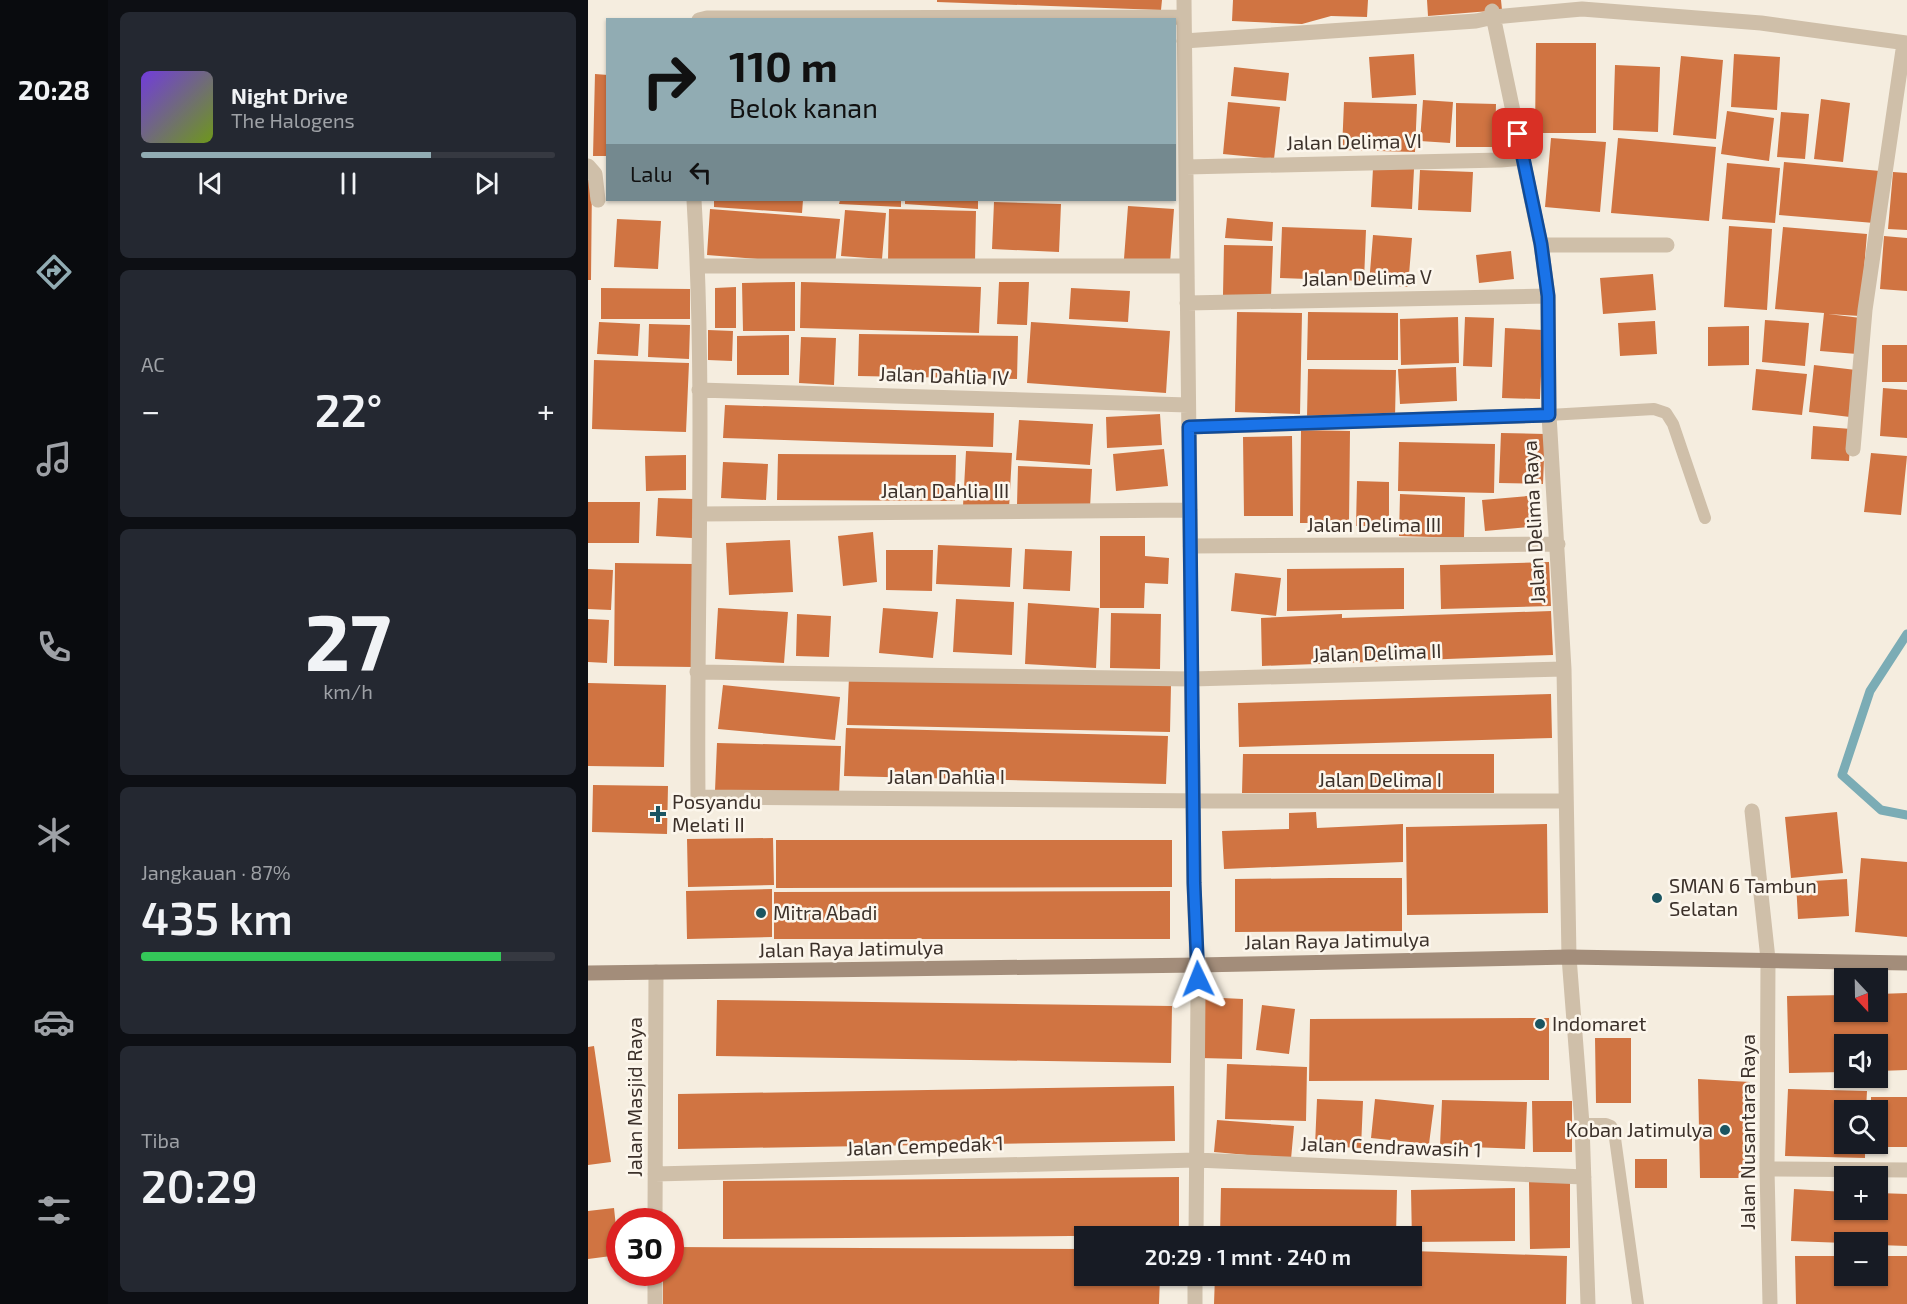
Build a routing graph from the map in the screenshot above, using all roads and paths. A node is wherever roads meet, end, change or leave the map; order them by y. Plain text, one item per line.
1 (1184, 0) edge
2 (1493, 14) junction
3 (1184, 17) junction
4 (944, 18) edge
5 (1185, 41) junction
6 (1906, 43) edge
7 (1180, 139) edge
8 (1523, 158) junction
9 (588, 166) edge
10 (1186, 167) junction
11 (598, 200) dead end
12 (694, 201) edge
13 (1541, 244) junction
14 (1667, 245) dead end
15 (698, 266) junction
16 (1187, 266) junction
17 (1548, 296) junction
18 (1187, 303) junction
19 (699, 390) junction
20 (1188, 405) junction
21 (1549, 415) junction
22 (1189, 427) junction
23 (1853, 450) dead end
24 (1190, 510) junction
25 (700, 514) junction
26 (1705, 519) dead end
27 (1558, 544) junction
28 (1190, 546) junction
29 (1564, 669) junction
30 (697, 672) junction
31 (1192, 679) junction
32 (1193, 800) junction
33 (1566, 801) junction
34 (1752, 811) dead end
35 (1569, 957) junction
36 (1768, 959) junction
37 (1907, 963) edge
38 (1198, 965) junction
39 (656, 972) junction
40 (588, 974) edge
41 (1582, 1124) junction
42 (1196, 1160) junction
43 (1767, 1169) junction
44 (1907, 1170) edge
45 (655, 1174) junction
46 (1584, 1176) junction
47 (655, 1208) edge
48 (1196, 1226) edge
49 (655, 1286) edge
50 (1195, 1286) edge
51 (654, 1304) edge
52 (1195, 1304) edge
53 (1588, 1304) edge
54 (1638, 1304) edge
55 (1770, 1304) edge

1 - 3 street
2 - 5 street
2 - 6 street
2 - 8 street, Jalan Delima Raya
3 - 4 street
3 - 5 street
5 - 7 street
6 - 23 street
7 - 10 street
8 - 10 street, Jalan Delima VI
8 - 13 street, Jalan Delima Raya
9 - 11 street
10 - 16 street
12 - 15 street
13 - 14 street
13 - 17 street, Jalan Delima Raya
15 - 16 street
15 - 19 street
16 - 18 street
17 - 18 street, Jalan Delima V
17 - 21 street, Jalan Delima Raya
18 - 20 street
19 - 20 street, Jalan Dahlia IV
19 - 25 street
20 - 22 street
21 - 22 street
21 - 26 lane
21 - 27 street, Jalan Delima Raya
22 - 24 street
24 - 25 street, Jalan Dahlia III
24 - 28 street
25 - 30 street
27 - 28 street, Jalan Delima III
27 - 29 street, Jalan Delima Raya
28 - 31 street
29 - 31 street, Jalan Delima II
29 - 33 street, Jalan Delima Raya
30 - 31 street, Jalan Delima II
30 - 32 street, Jalan Dahlia I
31 - 32 street
32 - 33 street, Jalan Delima I
32 - 38 street
33 - 35 street, Jalan Delima Raya
34 - 36 street, Jalan Nusantara Raya
35 - 36 main road, Jalan Raya Jatimulya
35 - 38 main road, Jalan Raya Jatimulya
35 - 41 street, Jalan Delima Raya
36 - 37 main road, Jalan Raya Jatimulya
36 - 43 street, Jalan Nusantara Raya
38 - 39 main road, Jalan Raya Jatimulya
38 - 42 street
39 - 40 main road, Jalan Raya Jatimulya
39 - 45 street, Jalan Masjid Raya
41 - 46 street, Jalan Delima Raya
41 - 54 lane
42 - 45 street, Jalan Cempedak 1
42 - 46 street, Jalan Cendrawasih 1
42 - 48 street
43 - 44 street
43 - 55 street, Jalan Nusantara Raya
45 - 47 street, Jalan Masjid Raya
46 - 53 street, Jalan Delima Raya
49 - 51 street
50 - 52 street

